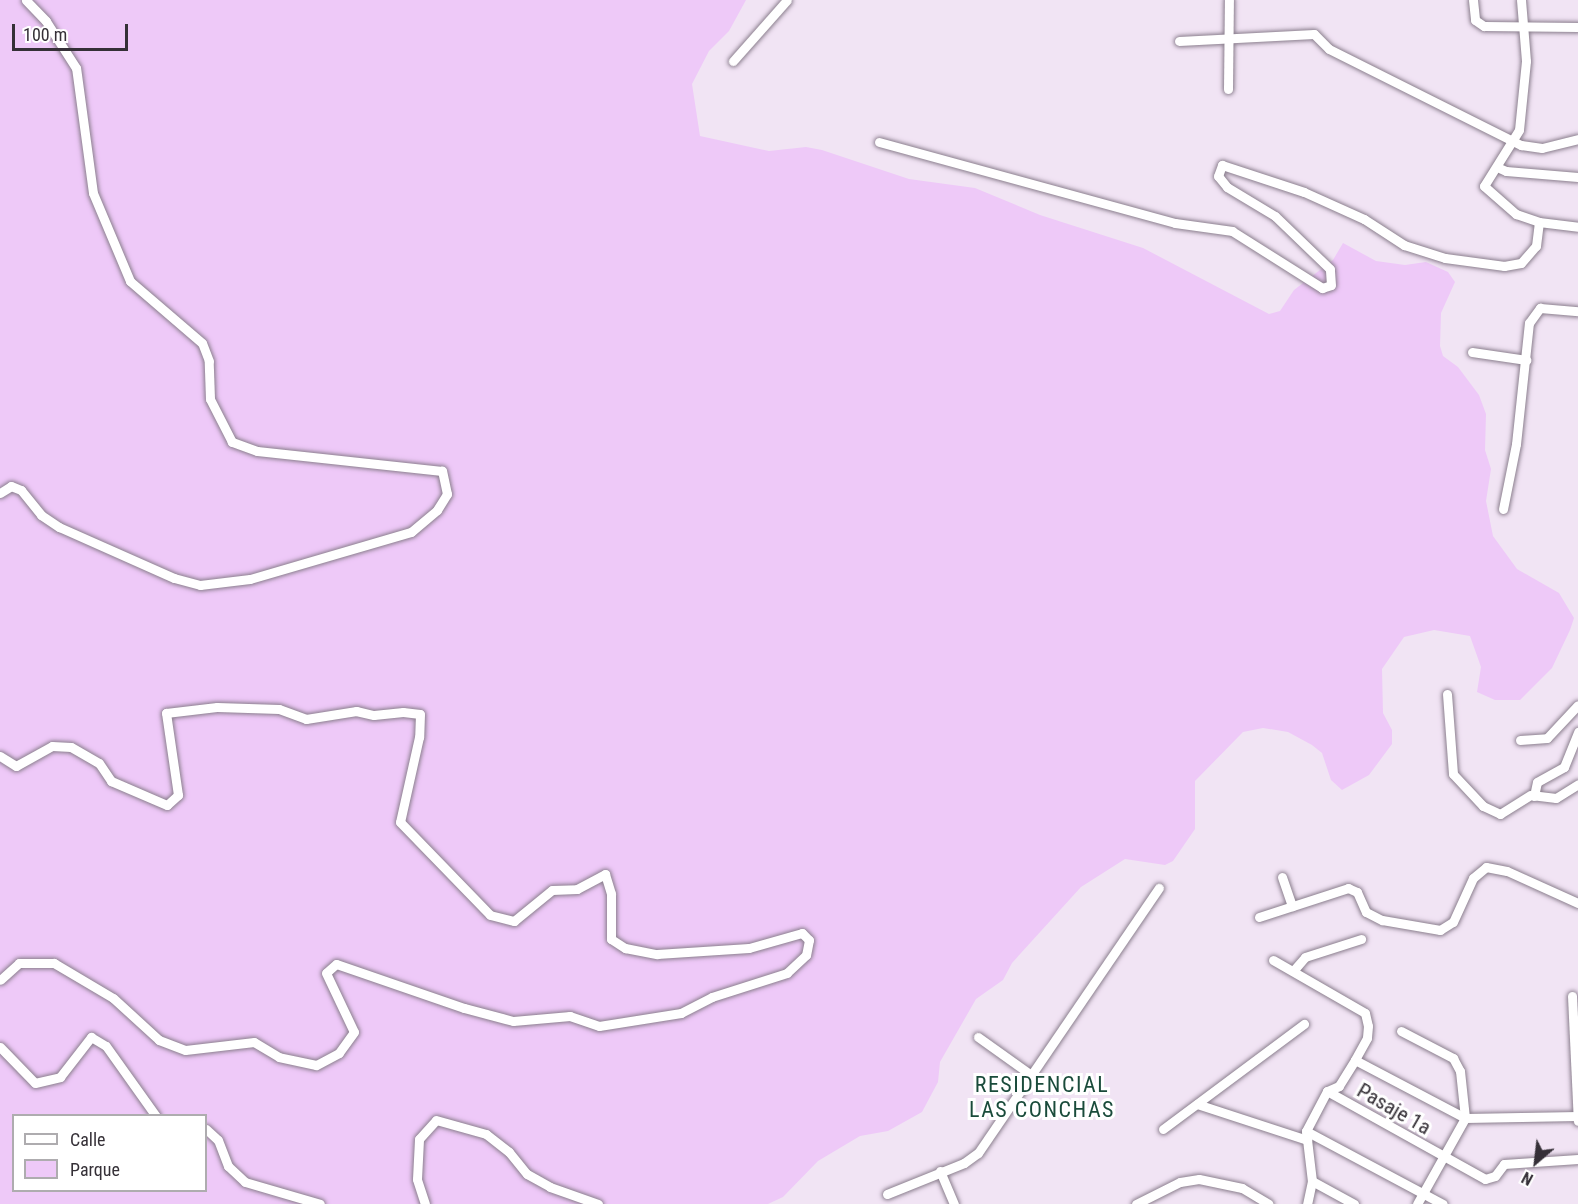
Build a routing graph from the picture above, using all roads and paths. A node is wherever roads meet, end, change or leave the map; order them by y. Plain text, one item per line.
1 (26, 0) edge
2 (788, 0) edge
3 (1229, 0) edge
4 (1473, 0) edge
5 (1521, 0) edge
6 (1522, 27) junction
7 (1578, 27) edge
8 (1228, 38) junction
9 (1179, 41) dead end
10 (733, 61) dead end
11 (1228, 89) dead end
12 (1578, 139) edge
13 (1514, 141) junction
14 (879, 142) dead end
15 (1497, 167) junction
16 (1578, 177) edge
17 (1539, 222) junction
18 (1578, 227) edge
19 (1578, 310) edge
20 (1472, 352) dead end
21 (1526, 360) junction
22 (0, 493) edge
23 (1503, 509) dead end
24 (1447, 694) dead end
25 (1578, 705) edge
26 (1578, 732) edge
27 (1521, 740) dead end
28 (0, 756) edge
29 (1578, 784) edge
30 (1534, 796) junction
31 (1282, 877) dead end
32 (1159, 888) dead end
33 (1578, 903) edge
34 (1292, 906) junction
35 (1259, 917) dead end
36 (1361, 939) dead end
37 (1273, 960) dead end
38 (1293, 971) junction
39 (0, 980) edge
40 (1572, 996) dead end
41 (1304, 1024) dead end
42 (1576, 1028) edge
43 (1401, 1031) dead end
44 (978, 1037) dead end
45 (0, 1047) edge
46 (1355, 1060) junction
47 (1031, 1076) junction
48 (1328, 1091) junction
49 (1197, 1104) junction
50 (155, 1114) edge
51 (1578, 1116) edge
52 (1465, 1118) junction
53 (1578, 1121) edge
54 (1163, 1129) dead end
55 (207, 1130) edge
56 (1307, 1136) junction
57 (1442, 1157) junction
58 (1578, 1159) edge
59 (940, 1171) junction
60 (1312, 1181) junction
61 (1423, 1192) junction
62 (887, 1194) dead end
63 (320, 1204) edge
64 (425, 1204) edge
65 (598, 1204) edge
66 (954, 1204) edge
67 (1136, 1204) edge
68 (1269, 1204) edge
69 (1307, 1204) edge
70 (1354, 1204) edge
71 (1416, 1204) edge
72 (1443, 1204) edge

1 - 22 street
2 - 10 street
3 - 8 street
4 - 6 street
5 - 6 street
6 - 7 street
6 - 13 street
8 - 9 street
8 - 11 street
8 - 13 street
12 - 13 street
13 - 15 street
14 - 17 street
15 - 16 street
15 - 17 street
17 - 18 street
19 - 21 street
20 - 21 street
21 - 23 street
24 - 30 street
25 - 27 street
26 - 30 street
28 - 39 street
29 - 30 street
31 - 34 street
32 - 47 street
33 - 34 street
34 - 35 street
36 - 38 street
37 - 38 street
38 - 46 street
40 - 42 street
41 - 49 street
42 - 51 street
43 - 52 street
44 - 47 street
45 - 50 street
46 - 48 street
46 - 52 street
47 - 59 street
48 - 56 street
48 - 57 street, Pasaje 1a
49 - 54 street
49 - 56 street
51 - 52 street
51 - 53 street
52 - 57 street
55 - 63 street
56 - 60 street
56 - 61 street
57 - 58 street, Pasaje 1a
57 - 61 street
59 - 62 street
59 - 66 street
60 - 69 street
60 - 70 street
61 - 71 street
61 - 72 street
64 - 65 street
67 - 68 street

